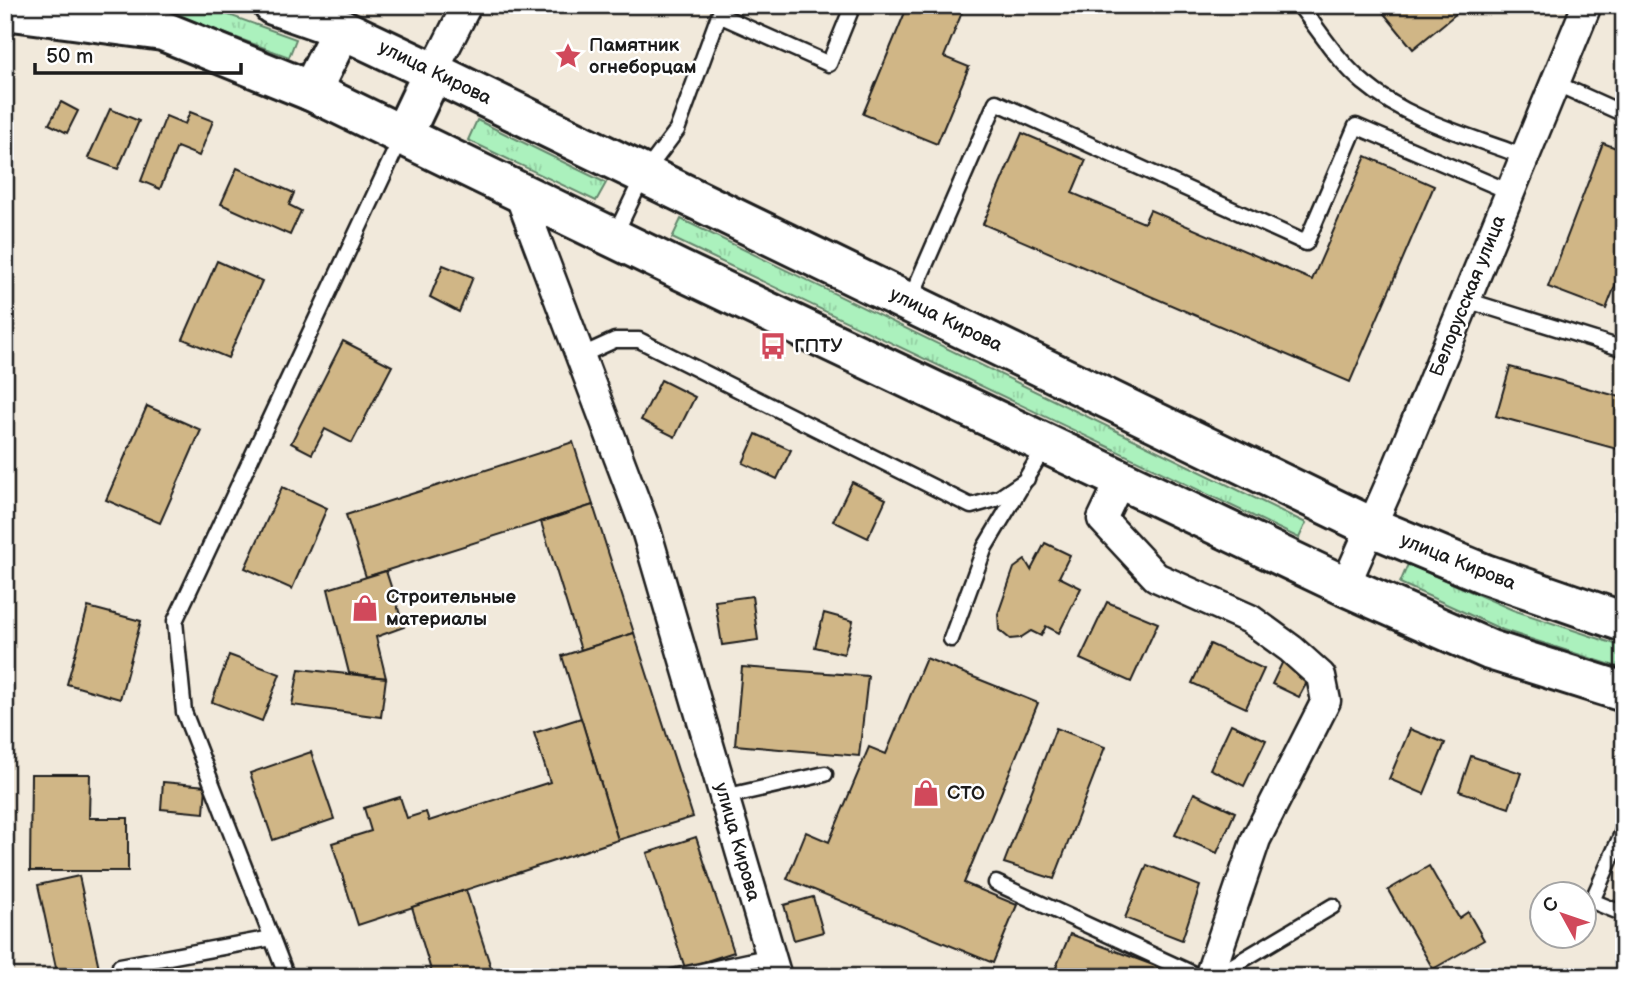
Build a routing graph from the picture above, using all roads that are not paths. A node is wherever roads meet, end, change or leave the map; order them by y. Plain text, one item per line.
1 (273, 5) edge
2 (467, 5) edge
3 (853, 5) edge
4 (1299, 5) edge
5 (1587, 5) edge
6 (5, 10) edge
7 (346, 17) edge
8 (433, 72) junction
9 (1555, 83) junction
10 (312, 90) junction
11 (1624, 114) edge
12 (403, 135) junction
13 (1525, 157) junction
14 (644, 174) junction
15 (517, 191) junction
16 (1510, 192) junction
17 (614, 238) junction
18 (1466, 300) junction
19 (909, 302) junction
20 (1624, 349) edge
21 (580, 356) junction
22 (1046, 444) junction
23 (1027, 479) junction
24 (1121, 480) junction
25 (1372, 527) junction
26 (1345, 586) junction
27 (1624, 622) edge
28 (951, 639) dead end
29 (1624, 692) edge
30 (825, 774) dead end
31 (724, 797) junction
32 (1624, 829) edge
33 (996, 883) dead end
34 (1333, 906) dead end
35 (1624, 914) edge
36 (272, 938) junction
37 (120, 966) dead end
38 (774, 966) edge
39 (287, 977) edge
40 (673, 977) edge
41 (1200, 977) edge
42 (1212, 977) edge

1 - 7 main road, улица Кирова
2 - 8 street
3 - 14 lane
4 - 13 lane
5 - 9 street, Белорусская улица
6 - 10 main road
7 - 8 main road, улица Кирова
7 - 10 main road
8 - 12 main road
8 - 14 main road, улица Кирова
9 - 11 lane
9 - 13 street, Белорусская улица
10 - 12 main road
12 - 15 main road
12 - 36 lane
13 - 16 street, Белорусская улица
14 - 17 lane
14 - 19 main road, улица Кирова
15 - 17 main road
15 - 21 street, улица Кирова
16 - 18 street, Белорусская улица
16 - 19 lane
17 - 22 main road
18 - 20 lane
18 - 25 street, Белорусская улица
19 - 25 main road, улица Кирова
21 - 23 lane
21 - 31 street, улица Кирова
22 - 23 lane
22 - 24 main road
23 - 28 lane
24 - 26 main road
24 - 42 street
25 - 26 street, Белорусская улица
25 - 27 main road, улица Кирова
26 - 29 main road
30 - 31 lane
31 - 38 street, улица Кирова
32 - 35 lane
33 - 41 lane
34 - 42 lane
36 - 37 lane
36 - 39 lane
38 - 40 lane

